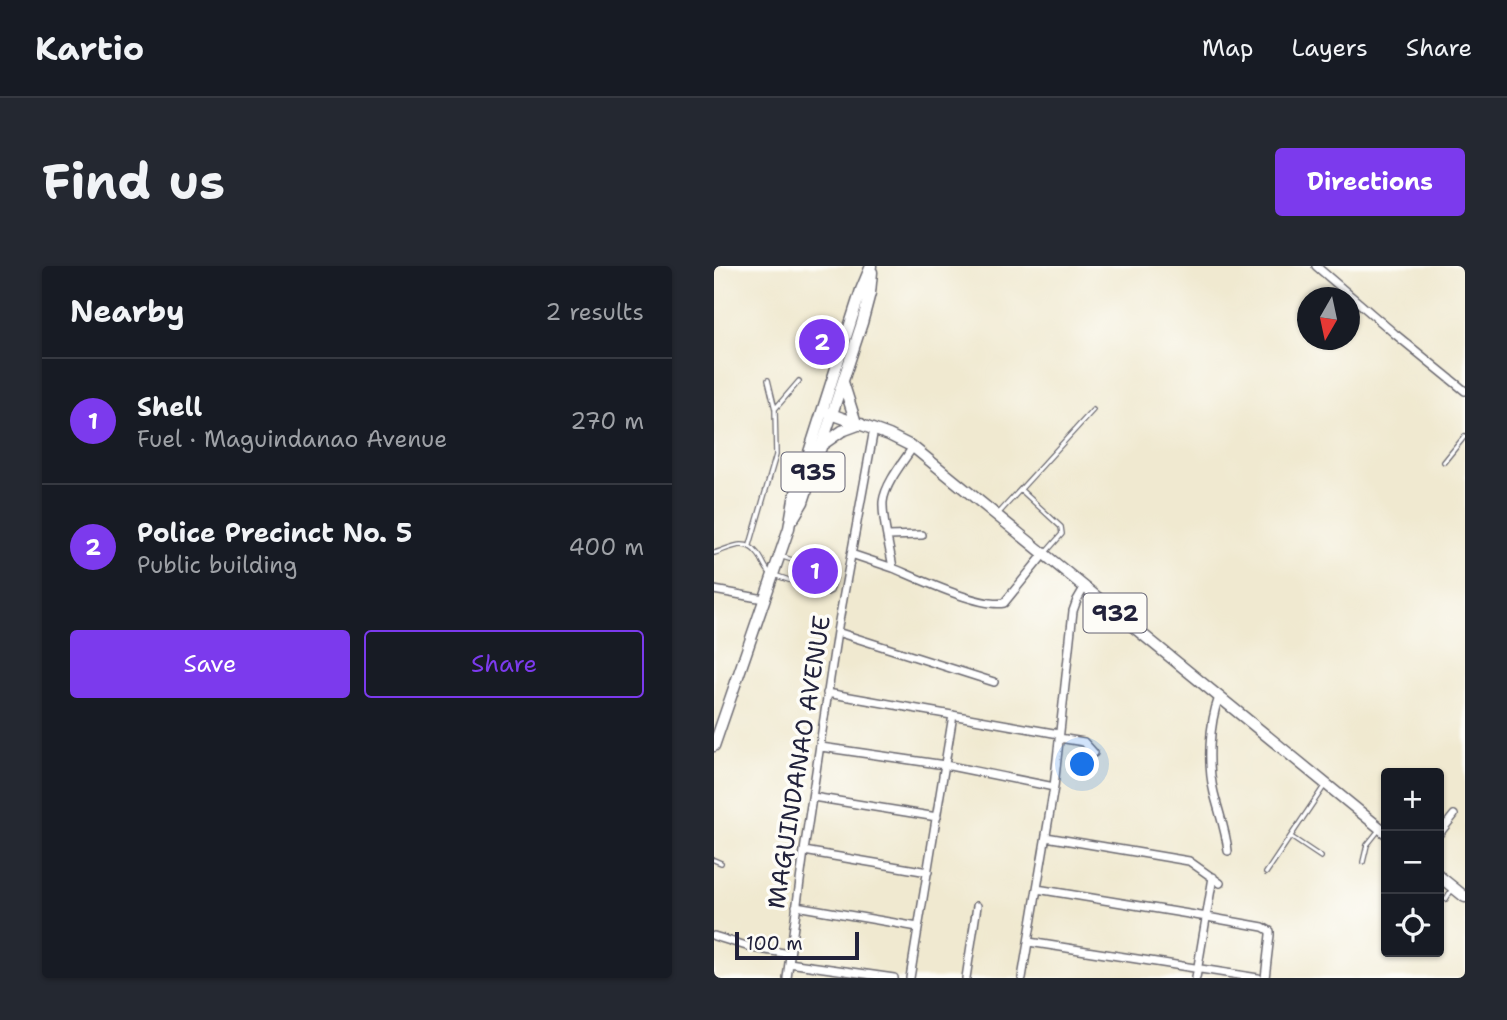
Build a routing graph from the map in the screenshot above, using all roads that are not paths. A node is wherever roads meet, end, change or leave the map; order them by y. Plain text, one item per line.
1 (871, 266) edge
2 (1316, 266) edge
3 (810, 338) dead end
4 (846, 338) junction
5 (768, 380) dead end
6 (799, 381) dead end
7 (843, 382) junction
8 (1465, 391) edge
9 (775, 409) junction
10 (1093, 410) dead end
11 (827, 413) junction
12 (859, 423) junction
13 (874, 429) junction
14 (1465, 436) edge
15 (822, 445) junction
16 (913, 447) junction
17 (1444, 462) dead end
18 (1021, 490) junction
19 (997, 516) junction
20 (789, 528) junction
21 (922, 535) dead end
22 (888, 536) junction
23 (750, 546) junction
24 (714, 553) edge
25 (851, 554) junction
26 (1044, 554) junction
27 (779, 556) junction
28 (893, 568) junction
29 (773, 575) junction
30 (1084, 588) junction
31 (714, 590) edge
32 (764, 600) junction
33 (837, 632) junction
34 (994, 682) dead end
35 (827, 693) junction
36 (1219, 697) junction
37 (953, 715) junction
38 (1059, 736) junction
39 (714, 746) edge
40 (821, 747) junction
41 (1094, 753) dead end
42 (945, 765) junction
43 (1326, 783) junction
44 (1054, 787) junction
45 (813, 797) junction
46 (1454, 815) dead end
47 (937, 817) junction
48 (1381, 829) edge
49 (1441, 831) edge
50 (1381, 833) edge
51 (1291, 836) junction
52 (1046, 838) junction
53 (804, 851) junction
54 (1228, 851) dead end
55 (1321, 857) dead end
56 (714, 860) edge
57 (1363, 862) dead end
58 (721, 863) dead end
59 (928, 872) junction
60 (1266, 873) dead end
61 (1444, 879) edge
62 (1037, 889) junction
63 (1461, 891) edge
64 (1444, 899) edge
65 (796, 906) junction
66 (977, 906) dead end
67 (1207, 916) junction
68 (918, 927) junction
69 (714, 936) edge
70 (1029, 942) junction
71 (790, 954) junction
72 (789, 963) junction
73 (1198, 969) junction
74 (787, 978) edge
75 (894, 978) edge
76 (910, 978) edge
77 (966, 978) edge
78 (1023, 978) edge
79 (1196, 978) edge
80 (1258, 978) edge
81 (1265, 978) edge

1 - 4 main road, 935
1 - 7 main road, 935
2 - 8 street
3 - 4 lane
4 - 11 main road, 935
5 - 9 lane
6 - 9 lane
7 - 11 main road, 935
7 - 12 main road
9 - 23 lane
10 - 18 lane
11 - 12 main road, 932
11 - 15 main road, 935
11 - 20 main road, 935
12 - 13 main road, 932
12 - 15 main road
13 - 16 main road, 932
13 - 25 street, MAGUINDANAO AVENUE
14 - 17 lane
15 - 20 main road, 935
16 - 19 main road, 932
16 - 22 street
18 - 19 lane
18 - 26 lane
19 - 26 main road, 932
20 - 27 main road, 935
21 - 22 street
22 - 28 street
23 - 24 lane
23 - 29 lane
25 - 28 street
25 - 33 street, MAGUINDANAO AVENUE
26 - 28 street
26 - 30 main road, 932
27 - 29 main road, 935
27 - 29 lane
29 - 32 main road, 935
30 - 36 main road, 932
30 - 38 street
31 - 32 street
32 - 39 main road, 935
33 - 34 street
33 - 35 street, MAGUINDANAO AVENUE
35 - 37 street
35 - 40 street, MAGUINDANAO AVENUE
36 - 43 main road, 932
36 - 54 street
37 - 38 street
37 - 42 street
38 - 41 street
38 - 44 street
40 - 42 street
40 - 45 street, MAGUINDANAO AVENUE
42 - 44 street
42 - 47 street
43 - 48 main road, 932
43 - 51 lane
44 - 52 street
45 - 47 street
45 - 53 street, MAGUINDANAO AVENUE
46 - 49 street
47 - 59 street
50 - 57 lane
51 - 55 lane
51 - 60 lane
52 - 62 street
52 - 67 street
53 - 59 street
53 - 65 street, MAGUINDANAO AVENUE
56 - 58 lane
59 - 68 street
61 - 63 main road
62 - 67 street
62 - 70 street
63 - 64 lane
65 - 68 street
65 - 71 street, MAGUINDANAO AVENUE
66 - 77 street
67 - 73 street
67 - 81 street
68 - 76 street
69 - 71 street
70 - 73 street
70 - 78 street
71 - 72 street, MAGUINDANAO AVENUE
72 - 74 street, MAGUINDANAO AVENUE
72 - 75 street
73 - 79 street
73 - 80 street

